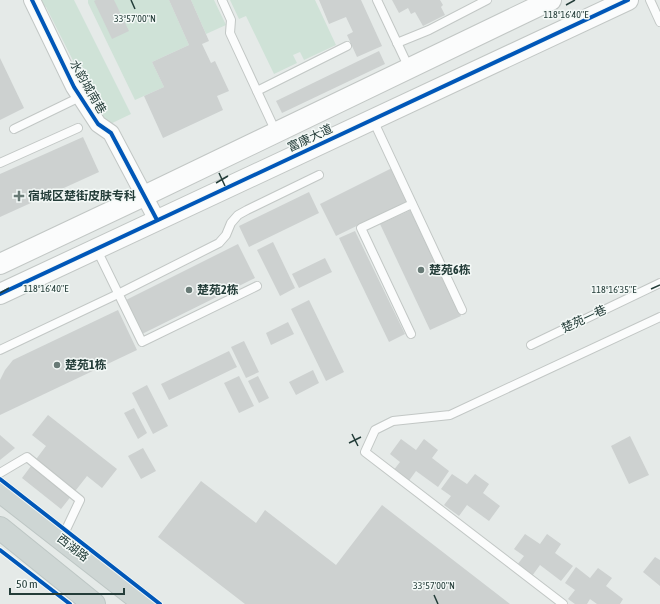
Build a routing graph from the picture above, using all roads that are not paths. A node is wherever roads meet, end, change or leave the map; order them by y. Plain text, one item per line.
1 (32, 0) edge
2 (222, 0) edge
3 (377, 0) edge
4 (487, 0) edge
5 (551, 0) edge
6 (628, 0) edge
7 (650, 0) edge
8 (660, 22) edge
9 (397, 43) junction
10 (347, 46) dead end
11 (410, 69) junction
12 (257, 91) junction
13 (80, 97) junction
14 (372, 120) junction
15 (78, 128) dead end
16 (14, 129) dead end
17 (276, 132) junction
18 (0, 163) edge
19 (319, 175) dead end
20 (144, 196) junction
21 (412, 204) junction
22 (157, 220) junction
23 (96, 249) junction
24 (0, 264) edge
25 (660, 283) edge
26 (257, 286) dead end
27 (0, 294) edge
28 (118, 294) junction
29 (462, 310) dead end
30 (659, 319) edge
31 (411, 334) dead end
32 (531, 345) dead end
33 (0, 350) edge
34 (0, 473) edge
35 (0, 491) edge
36 (0, 528) edge
37 (62, 539) junction
38 (94, 604) edge
39 (145, 604) edge
40 (563, 604) edge

1 - 13 street, 水韵城南巷
2 - 12 lane
3 - 9 lane
4 - 9 lane
5 - 11 street, 富康大道
6 - 14 street, 富康大道
7 - 8 lane
9 - 11 lane
10 - 12 lane
11 - 17 street, 富康大道
12 - 17 lane
13 - 16 lane
13 - 20 street, 水韵城南巷
14 - 21 lane
14 - 22 street, 富康大道
15 - 18 lane
17 - 20 street, 富康大道
19 - 28 lane
20 - 22 street, 水韵城南巷
20 - 24 street, 富康大道
21 - 29 lane
21 - 31 lane
22 - 23 street, 富康大道
23 - 27 street, 富康大道
23 - 28 lane
25 - 32 lane, 楚苑一巷
26 - 28 lane
28 - 33 lane
30 - 40 lane
34 - 37 lane
35 - 37 main road, 西湖路
36 - 38 main road
37 - 39 main road, 西湖路

